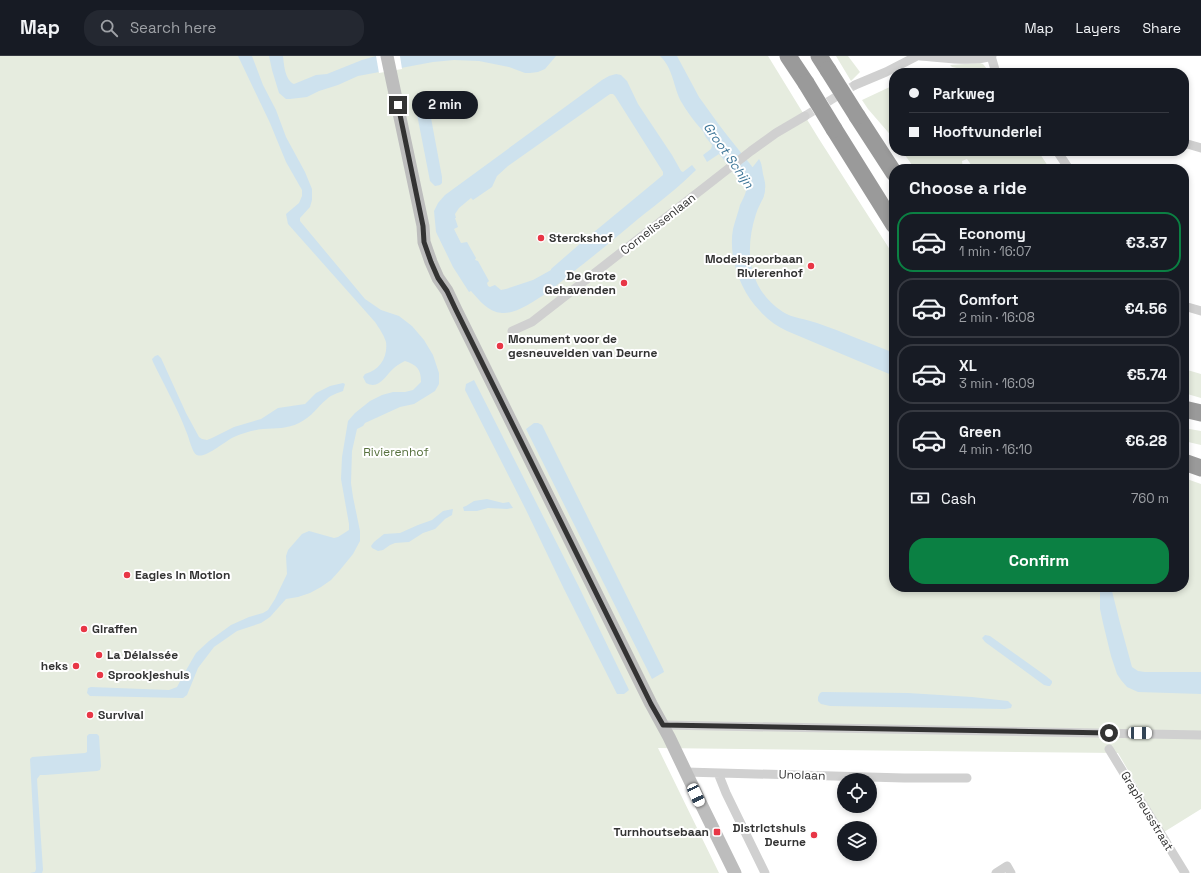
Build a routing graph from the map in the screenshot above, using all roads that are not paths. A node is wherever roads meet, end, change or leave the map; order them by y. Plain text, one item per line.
1 (387, 56) edge
2 (788, 56) edge
3 (919, 56) edge
4 (992, 56) edge
5 (965, 57) edge
6 (824, 63) edge
7 (893, 68) edge
8 (995, 68) edge
9 (889, 70) edge
10 (855, 85) tunnel mouth
11 (805, 116) tunnel mouth
12 (1189, 144) edge
13 (1201, 148) edge
14 (889, 165) edge
15 (889, 217) edge
16 (1189, 307) edge
17 (1201, 311) edge
18 (512, 331) dead end
19 (1189, 410) edge
20 (1201, 413) edge
21 (1189, 456) edge
22 (1201, 457) edge
23 (1189, 464) edge
24 (1201, 468) edge
25 (663, 725) junction
26 (1201, 735) edge
27 (1109, 749) dead end
28 (686, 772) junction
29 (718, 773) junction
30 (967, 778) dead end
31 (735, 873) edge
32 (765, 873) edge
33 (996, 873) edge
34 (1011, 873) edge
35 (1185, 873) edge

1 - 25 street
2 - 15 highway, bridge
3 - 5 street
3 - 7 street
4 - 5 street
4 - 8 street
6 - 14 highway, bridge
9 - 10 street
11 - 18 street, Cornelissenlaan
12 - 13 street
16 - 17 street
19 - 20 highway
21 - 22 highway
23 - 24 highway
25 - 26 street
25 - 28 street
27 - 35 street, Grapheusstraat
28 - 29 street, Unolaan
28 - 31 street
29 - 30 street, Unolaan
29 - 32 street
33 - 34 street

